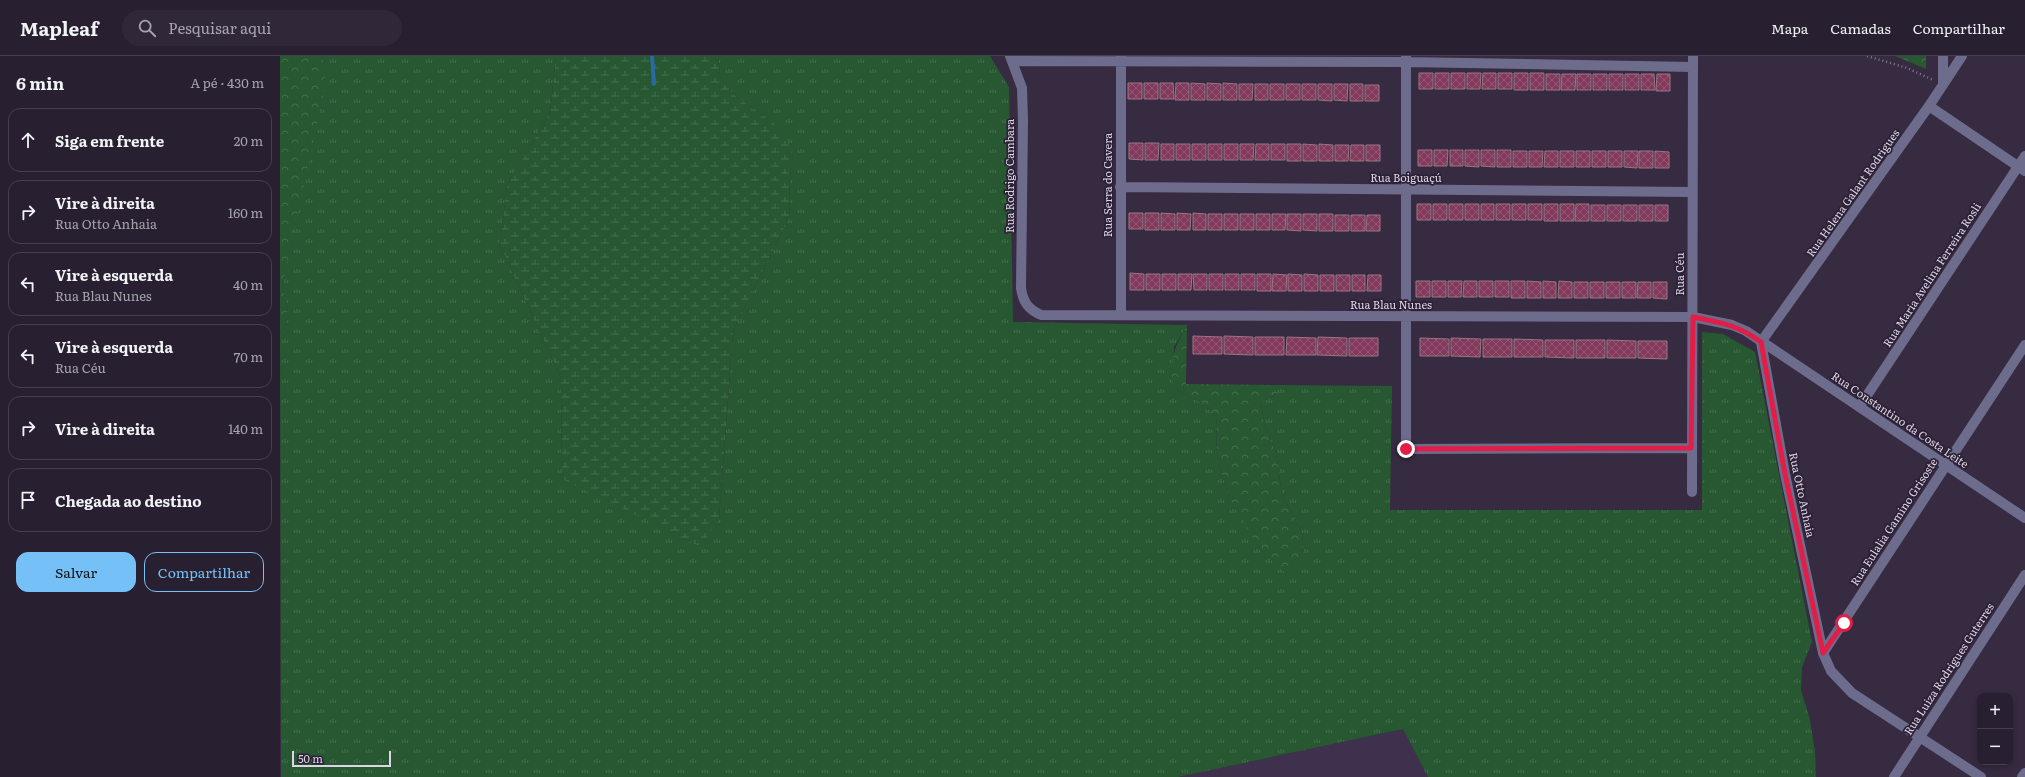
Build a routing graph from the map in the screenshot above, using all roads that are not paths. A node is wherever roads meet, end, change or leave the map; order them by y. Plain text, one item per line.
1 (1693, 56) edge
2 (1943, 56) edge
3 (1962, 56) edge
4 (1121, 58) edge
5 (1011, 59) edge
6 (1406, 59) edge
7 (1693, 67) junction
8 (1943, 84) junction
9 (1929, 106) junction
10 (2025, 156) edge
11 (2022, 168) edge
12 (1120, 187) junction
13 (1406, 190) junction
14 (1692, 192) junction
15 (1023, 298) joint
16 (1121, 314) junction
17 (1406, 317) junction
18 (1693, 317) junction
19 (1761, 342) junction
20 (2025, 345) edge
21 (1860, 406) junction
22 (1691, 448) junction
23 (1945, 466) junction
24 (1692, 492) dead end
25 (2025, 518) edge
26 (2025, 575) edge
27 (1823, 653) junction
28 (1919, 738) junction
29 (2025, 773) edge
30 (1894, 777) edge
31 (1981, 777) edge
32 (2022, 777) edge

1 - 7 street, Rua Céu
2 - 8 street
3 - 8 street, Rua Helena Galant Rodrigues
4 - 5 street
4 - 6 street
4 - 12 street, Rua Serra do Cavera
5 - 15 street, Rua Rodrigo Cambara
6 - 7 street
6 - 13 street
7 - 14 street, Rua Céu
8 - 9 street, Rua Helena Galant Rodrigues
9 - 11 street
9 - 19 street, Rua Helena Galant Rodrigues
10 - 11 street, Rua Maria Avelina Ferreira Rosli
11 - 21 street, Rua Maria Avelina Ferreira Rosli
12 - 13 street, Rua Boiguaçú
12 - 16 street, Rua Serra do Cavera
13 - 14 street, Rua Boiguaçú
13 - 17 street
14 - 18 street, Rua Céu
15 - 16 street, Rua Blau Nunes
16 - 17 street, Rua Blau Nunes
17 - 18 street, Rua Blau Nunes
17 - 22 street
18 - 19 street, Rua Blau Nunes
18 - 22 street, Rua Céu
19 - 21 street, Rua Constantino da Costa Leite
19 - 27 street, Rua Otto Anhaia
20 - 23 street, Rua Eulalia Gamino Grisoste
21 - 23 street, Rua Constantino da Costa Leite
22 - 24 street, Rua Céu
23 - 25 street, Rua Constantino da Costa Leite
23 - 27 street, Rua Eulalia Gamino Grisoste
26 - 28 street, Rua Luiza Rodrigues Guterres
27 - 28 street, Rua Otto Anhaia
28 - 30 street, Rua Luiza Rodrigues Guterres
28 - 31 street, Rua Otto Anhaia
29 - 32 street

